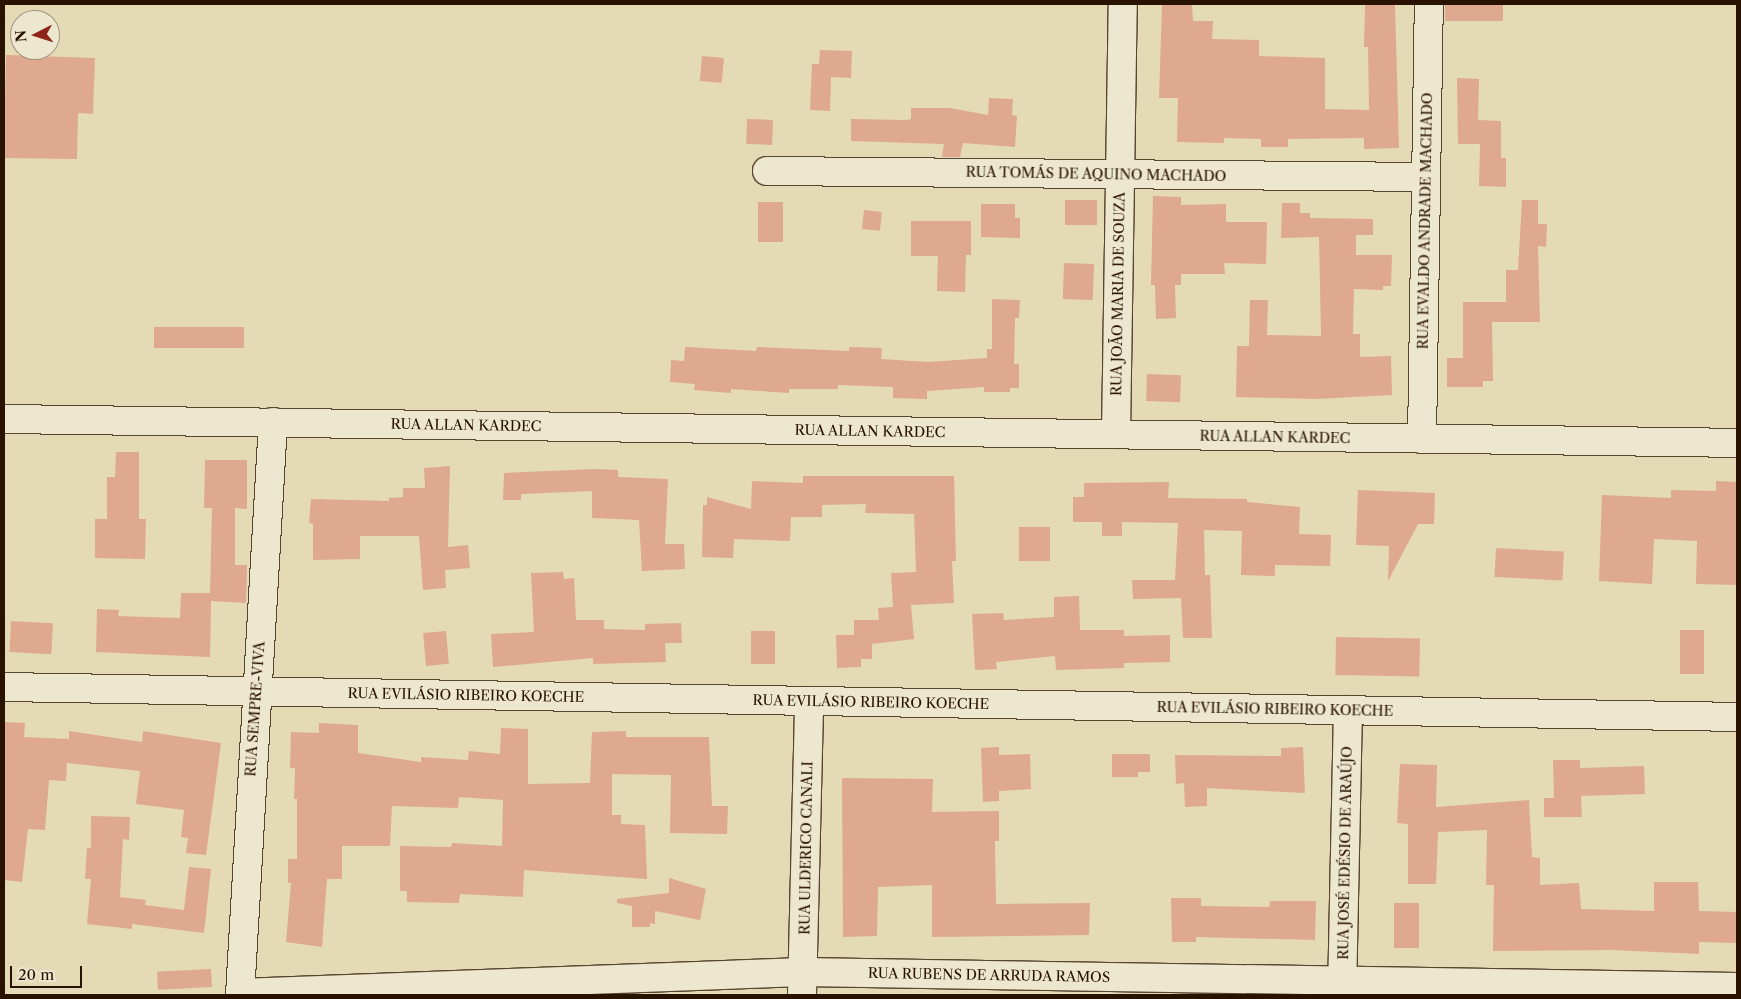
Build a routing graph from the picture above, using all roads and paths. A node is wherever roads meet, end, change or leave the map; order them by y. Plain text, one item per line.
1 (1123, 4) edge
2 (1429, 4) edge
3 (767, 171) dead end
4 (1120, 174) junction
5 (1426, 177) junction
6 (4, 419) edge
7 (273, 422) junction
8 (1116, 434) junction
9 (1422, 438) junction
10 (1737, 443) edge
11 (4, 687) edge
12 (256, 691) junction
13 (809, 701) junction
14 (1348, 710) junction
15 (1737, 717) edge
16 (802, 984) edge
17 (1737, 987) edge
18 (1342, 988) edge
19 (240, 994) edge

1 - 4 street, RUA JOÃO MARIA DE SOUZA
2 - 5 street, RUA EVALDO ANDRADE MACHADO
3 - 4 street, RUA TOMÁS DE AQUINO MACHADO
4 - 5 street, RUA TOMÁS DE AQUINO MACHADO
4 - 8 street, RUA JOÃO MARIA DE SOUZA
5 - 9 street, RUA EVALDO ANDRADE MACHADO
6 - 7 street, RUA ALLAN KARDEC
7 - 8 street, RUA ALLAN KARDEC
7 - 12 street, RUA SEMPRE-VIVA
8 - 9 street, RUA ALLAN KARDEC
9 - 10 street, RUA ALLAN KARDEC
11 - 12 street, RUA EVILÁSIO RIBEIRO KOECHE
12 - 13 street, RUA EVILÁSIO RIBEIRO KOECHE
12 - 19 street, RUA SEMPRE-VIVA
13 - 14 street, RUA EVILÁSIO RIBEIRO KOECHE
13 - 16 street, RUA ULDERICO CANALI
14 - 15 street, RUA EVILÁSIO RIBEIRO KOECHE
14 - 18 street, RUA JOSÉ EDÉSIO DE ARAÚJO
16 - 18 street, RUA RUBENS DE ARRUDA RAMOS
16 - 19 street, RUA RUBENS DE ARRUDA RAMOS
17 - 18 street, RUA RUBENS DE ARRUDA RAMOS

